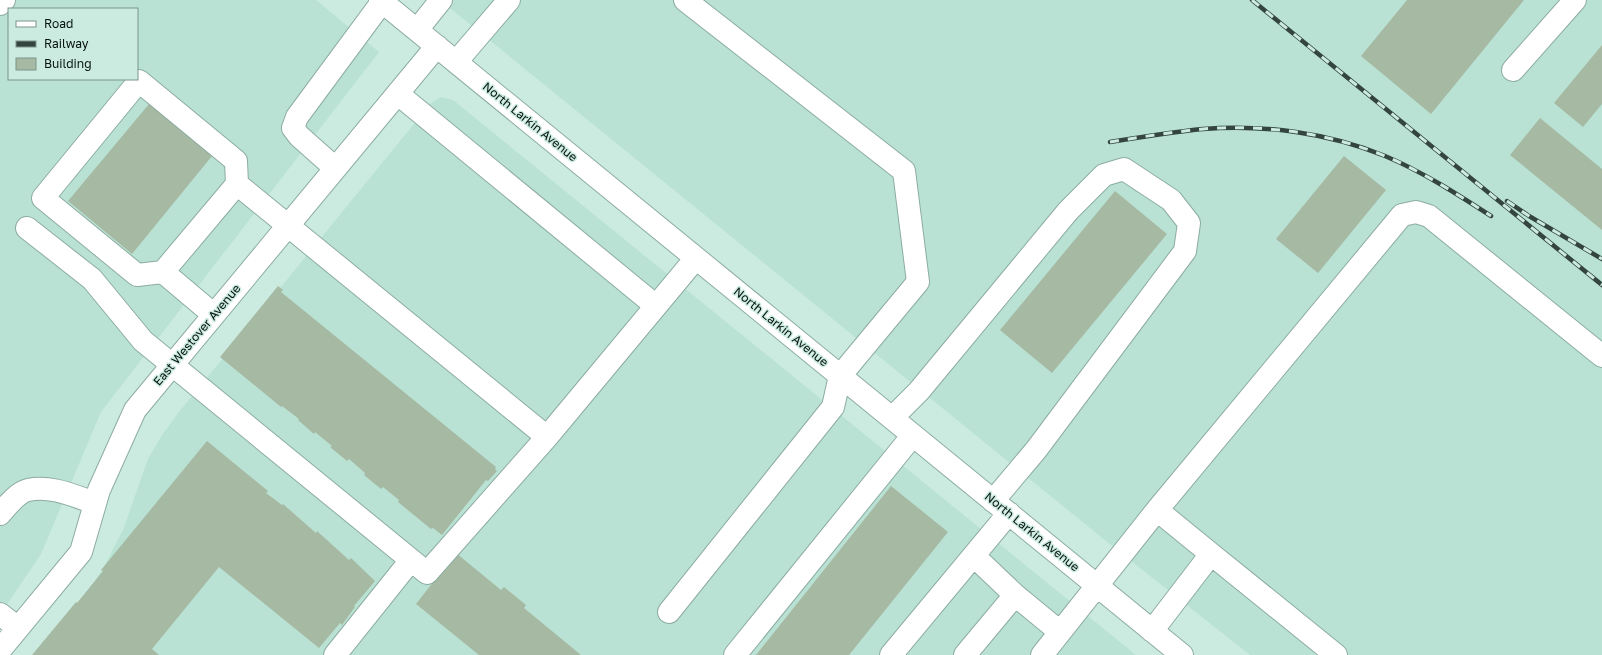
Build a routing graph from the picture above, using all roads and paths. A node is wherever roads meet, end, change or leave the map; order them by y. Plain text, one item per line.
1 (4, 0) edge
2 (441, 0) edge
3 (509, 0) edge
4 (685, 0) edge
5 (1575, 0) edge
6 (381, 1) edge
7 (0, 4) edge
8 (417, 30) junction
9 (437, 46) junction
10 (456, 62) junction
11 (1513, 70) dead end
12 (398, 94) junction
13 (335, 168) junction
14 (237, 184) junction
15 (287, 226) junction
16 (27, 228) dead end
17 (696, 258) junction
18 (163, 272) junction
19 (656, 306) junction
20 (214, 315) junction
21 (1602, 356) edge
22 (172, 365) junction
23 (840, 376) junction
24 (892, 418) junction
25 (914, 435) junction
26 (547, 437) junction
27 (95, 503) junction
28 (1001, 507) junction
29 (1157, 510) junction
30 (0, 514) edge
31 (1211, 554) junction
32 (974, 556) junction
33 (411, 560) junction
34 (1097, 586) junction
35 (1015, 595) junction
36 (669, 612) dead end
37 (0, 614) edge
38 (18, 628) junction
39 (1152, 631) junction
40 (1060, 632) junction
41 (0, 650) edge
42 (334, 655) edge
43 (735, 655) edge
44 (891, 655) edge
45 (965, 655) edge
46 (1042, 655) edge
47 (1182, 655) edge
48 (1336, 655) edge

1 - 7 street
2 - 8 street
3 - 10 street
4 - 23 street
5 - 11 street
6 - 8 street, North Larkin Avenue
6 - 13 street
8 - 9 street, North Larkin Avenue
9 - 10 street, North Larkin Avenue
9 - 12 street, East Westover Avenue
10 - 17 street, North Larkin Avenue
12 - 13 street, East Westover Avenue
12 - 19 street
13 - 15 street, East Westover Avenue
14 - 15 street
14 - 18 street
14 - 18 street
15 - 20 street, East Westover Avenue
15 - 26 street
16 - 22 street
17 - 19 street
17 - 23 street, North Larkin Avenue
18 - 20 street
19 - 26 street
20 - 22 street, East Westover Avenue
21 - 29 street
22 - 27 street, East Westover Avenue
22 - 33 street
23 - 24 street, North Larkin Avenue
23 - 36 street
24 - 25 street, North Larkin Avenue
24 - 28 street
25 - 28 street, North Larkin Avenue
25 - 43 street
26 - 33 street
27 - 30 street
27 - 38 street, East Westover Avenue
28 - 32 street
28 - 34 street, North Larkin Avenue
29 - 31 street
29 - 34 street
31 - 39 street
31 - 48 street
32 - 35 street
32 - 44 street
33 - 42 street
34 - 39 street, North Larkin Avenue
34 - 40 street
35 - 40 street
35 - 45 street
37 - 38 street
38 - 41 street, East Westover Avenue
39 - 47 street, North Larkin Avenue
40 - 46 street

